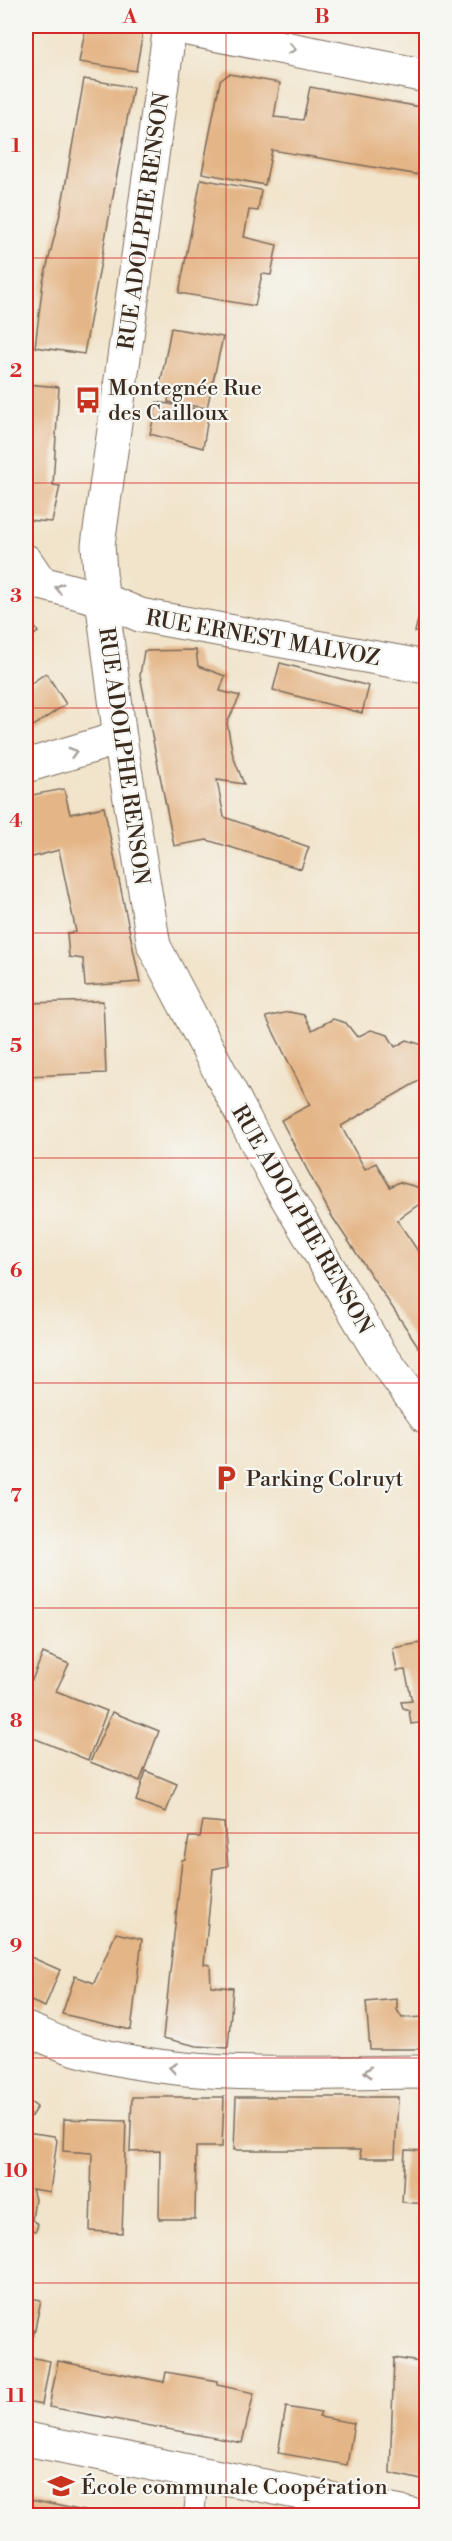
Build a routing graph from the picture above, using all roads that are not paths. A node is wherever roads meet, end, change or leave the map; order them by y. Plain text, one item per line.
1 (171, 26) edge
2 (426, 76) edge
3 (26, 561) edge
4 (102, 599) junction
5 (426, 667) edge
6 (120, 738) junction
7 (26, 766) edge
8 (426, 1417) edge
9 (26, 2029) edge
10 (426, 2072) edge
11 (26, 2439) edge
12 (198, 2474) junction
13 (416, 2515) edge
14 (194, 2516) edge

1 -> 2 street
1 - 4 street, RUE ADOLPHE RENSON
4 -> 3 street, RUE ERNEST MALVOZ
4 - 5 street, RUE ERNEST MALVOZ
4 - 6 street, RUE ADOLPHE RENSON
7 -> 6 street
6 - 8 street, RUE ADOLPHE RENSON
10 -> 9 street
11 - 12 street
12 - 13 street
12 - 14 lane

